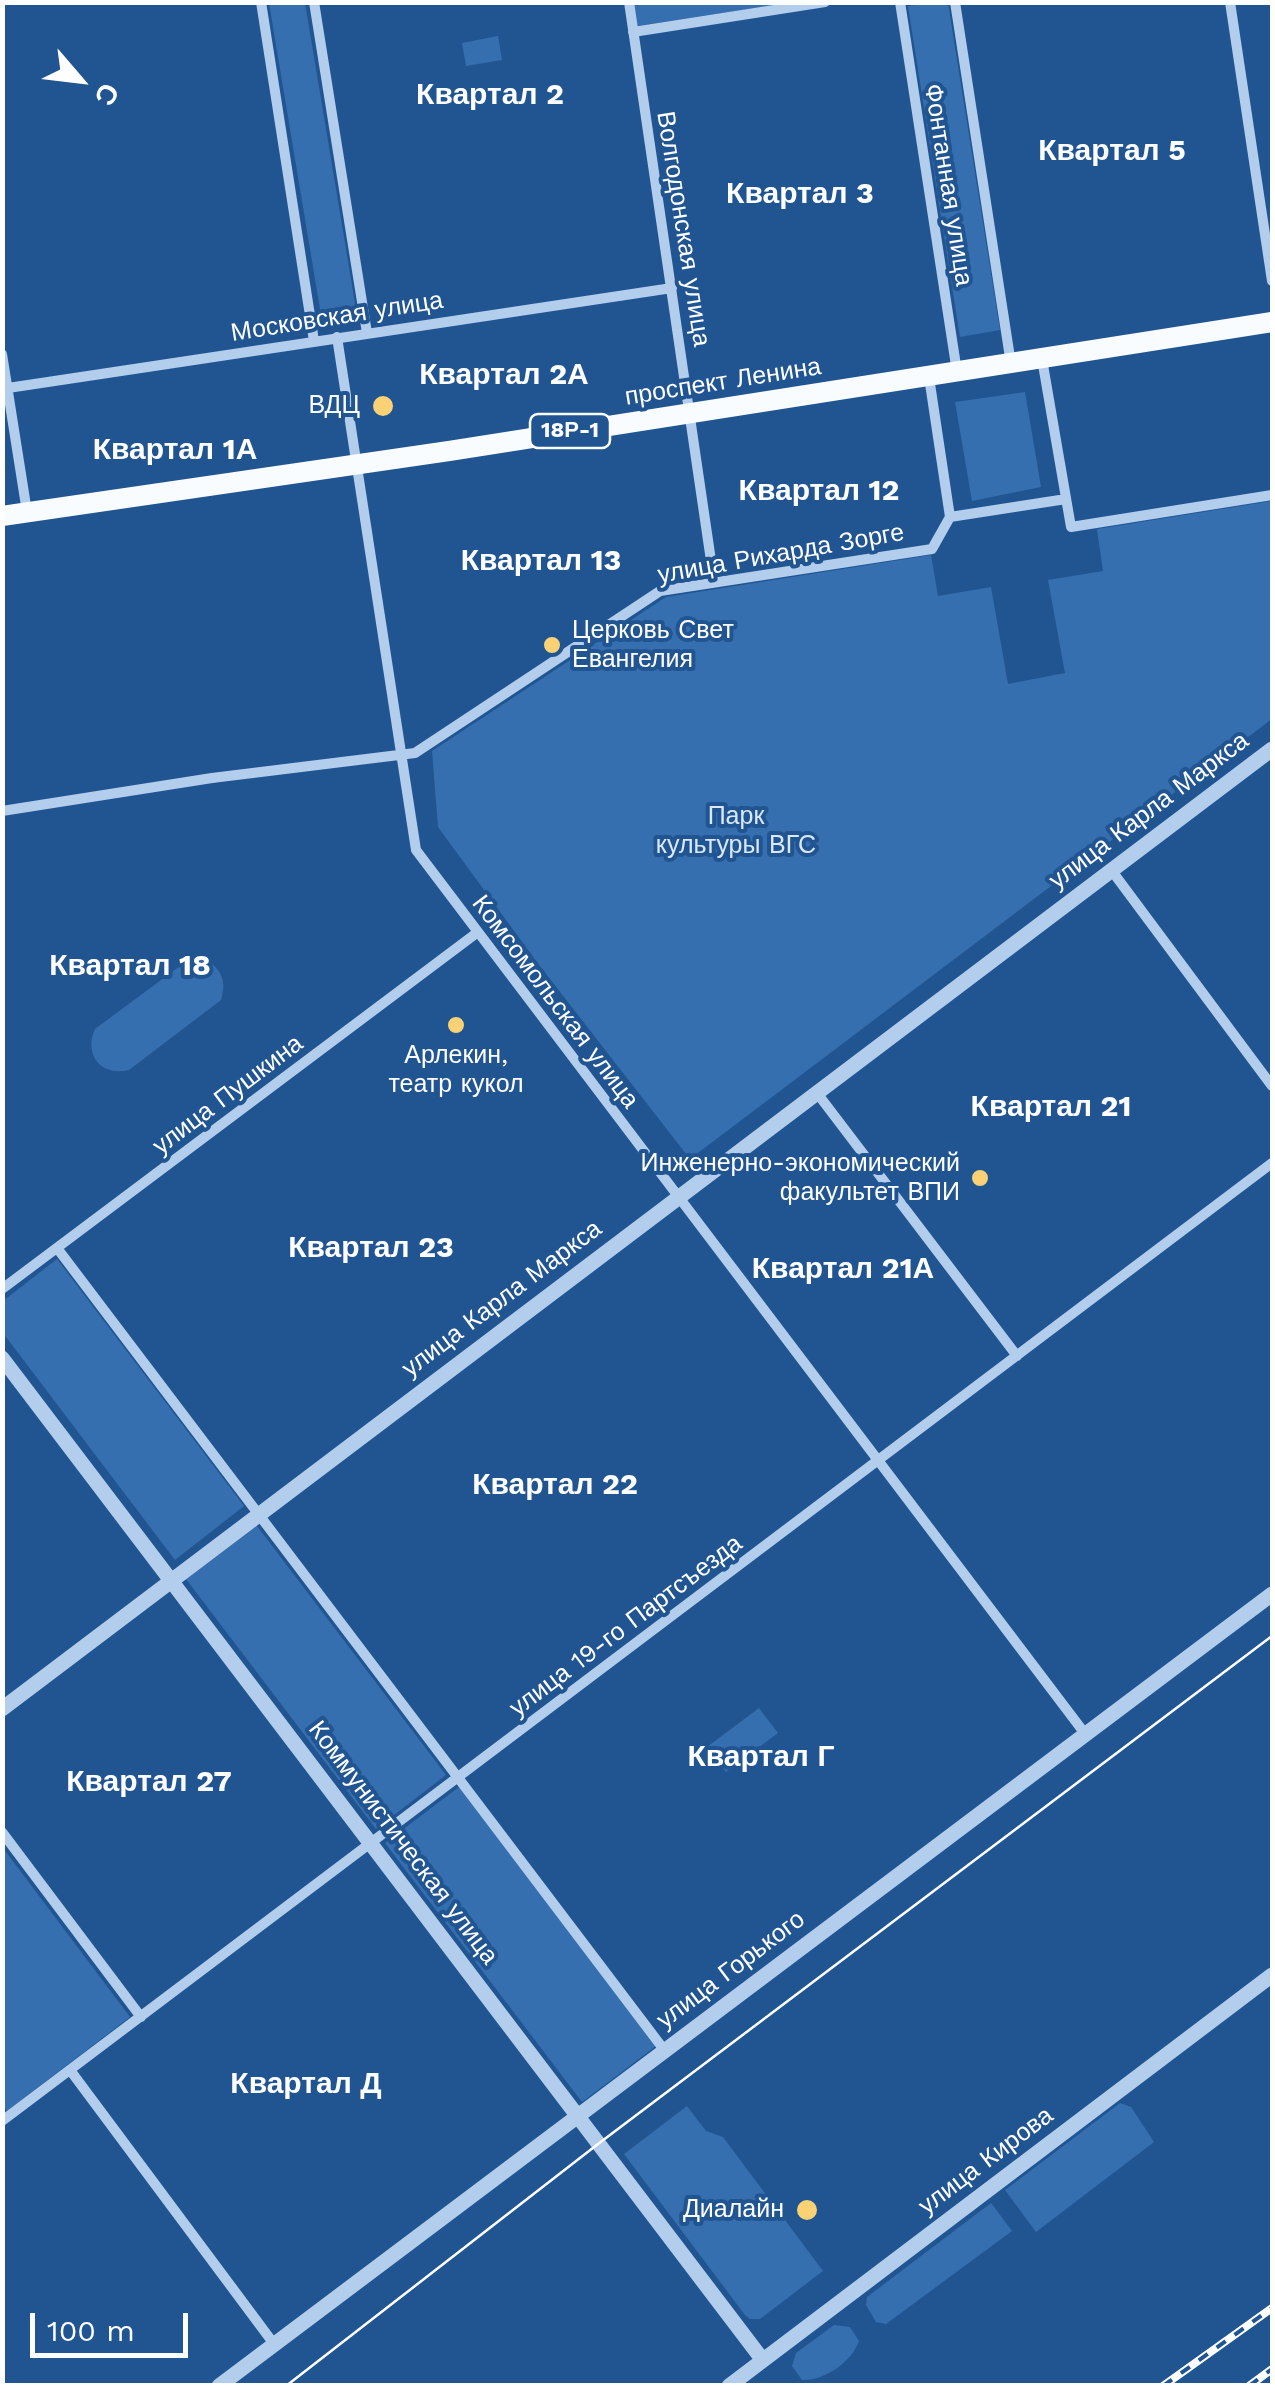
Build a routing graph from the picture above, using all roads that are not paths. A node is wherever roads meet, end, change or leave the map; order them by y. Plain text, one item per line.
1 (261, 2) edge
2 (314, 2) edge
3 (628, 2) edge
4 (825, 2) edge
5 (900, 2) edge
6 (955, 2) edge
7 (1230, 2) edge
8 (633, 32) junction
9 (1272, 281) edge
10 (672, 288) junction
11 (1272, 322) edge
12 (366, 333) junction
13 (337, 337) junction
14 (314, 340) junction
15 (2, 354) edge
16 (1042, 359) junction
17 (1011, 365) junction
18 (957, 373) junction
19 (929, 377) junction
20 (8, 388) junction
21 (691, 411) junction
22 (359, 463) junction
23 (1272, 495) edge
24 (1066, 499) junction
25 (27, 512) junction
26 (2, 516) edge
27 (950, 517) junction
28 (714, 581) junction
29 (1272, 749) edge
30 (404, 756) junction
31 (2, 811) edge
32 (1112, 871) junction
33 (478, 932) junction
34 (1272, 1086) edge
35 (817, 1093) junction
36 (1272, 1162) edge
37 (678, 1198) junction
38 (57, 1248) junction
39 (2, 1289) edge
40 (1017, 1356) junction
41 (2, 1358) edge
42 (880, 1459) junction
43 (259, 1512) junction
44 (173, 1579) junction
45 (1272, 1594) edge
46 (2, 1709) edge
47 (1086, 1734) junction
48 (460, 1777) junction
49 (2, 1832) edge
50 (373, 1843) junction
51 (1272, 1975) edge
52 (141, 2016) junction
53 (665, 2051) junction
54 (70, 2070) junction
55 (577, 2118) junction
56 (3, 2119) edge
57 (274, 2344) junction
58 (762, 2359) junction
59 (219, 2386) edge
60 (729, 2386) edge

1 - 14 street
2 - 12 street
3 - 8 street, Волгодонская улица
4 - 8 street
5 - 18 street, Фонтанная улица
6 - 17 street, Фонтанная улица
7 - 9 street
8 - 10 street, Волгодонская улица
10 - 12 street, Московская улица
10 - 21 street, Волгодонская улица
11 - 16 main road, проспект Ленина / 18Р-1
12 - 13 street, Московская улица
13 - 14 street, Московская улица
13 - 22 street, Комсомольская улица
14 - 20 street, Московская улица
15 - 20 street
16 - 17 main road, проспект Ленина / 18Р-1
16 - 24 street
17 - 18 main road, проспект Ленина / 18Р-1
18 - 19 main road, проспект Ленина / 18Р-1
19 - 21 main road, проспект Ленина / 18Р-1
19 - 27 street
20 - 25 street
21 - 22 main road, проспект Ленина / 18Р-1
21 - 28 street, Волгодонская улица
22 - 25 main road, проспект Ленина / 18Р-1
22 - 30 street, Комсомольская улица
23 - 24 street
24 - 27 street
25 - 26 main road, проспект Ленина / 18Р-1
27 - 28 street, улица Рихарда Зорге
28 - 30 street, улица Рихарда Зорге
29 - 32 street, улица Карла Маркса
30 - 31 street, улица Рихарда Зорге
30 - 33 street, Комсомольская улица
32 - 34 street
32 - 35 street, улица Карла Маркса
33 - 37 street, Комсомольская улица
33 - 38 street, улица Пушкина
35 - 37 street, улица Карла Маркса
35 - 40 street
36 - 40 street, улица 19-го Партсъезда
37 - 42 street, Комсомольская улица
37 - 43 street, улица Карла Маркса
38 - 39 street, улица Пушкина
38 - 43 street
40 - 42 street, улица 19-го Партсъезда
41 - 44 street, Коммунистическая улица
42 - 47 street, Комсомольская улица
42 - 48 street, улица 19-го Партсъезда
43 - 44 street, улица Карла Маркса
43 - 48 street
44 - 46 street, улица Карла Маркса
44 - 50 street, Коммунистическая улица
45 - 47 street, улица Горького
47 - 53 street, улица Горького
48 - 50 street, улица 19-го Партсъезда
48 - 53 street
49 - 52 street
50 - 52 street, улица 19-го Партсъезда
50 - 55 street, Коммунистическая улица
51 - 58 street, улица Кирова
52 - 54 street, улица 19-го Партсъезда
53 - 55 street, улица Горького
54 - 56 street, улица 19-го Партсъезда
54 - 57 street
55 - 57 street, улица Горького
55 - 58 street, Коммунистическая улица
57 - 59 street, улица Горького
58 - 60 street, улица Кирова

